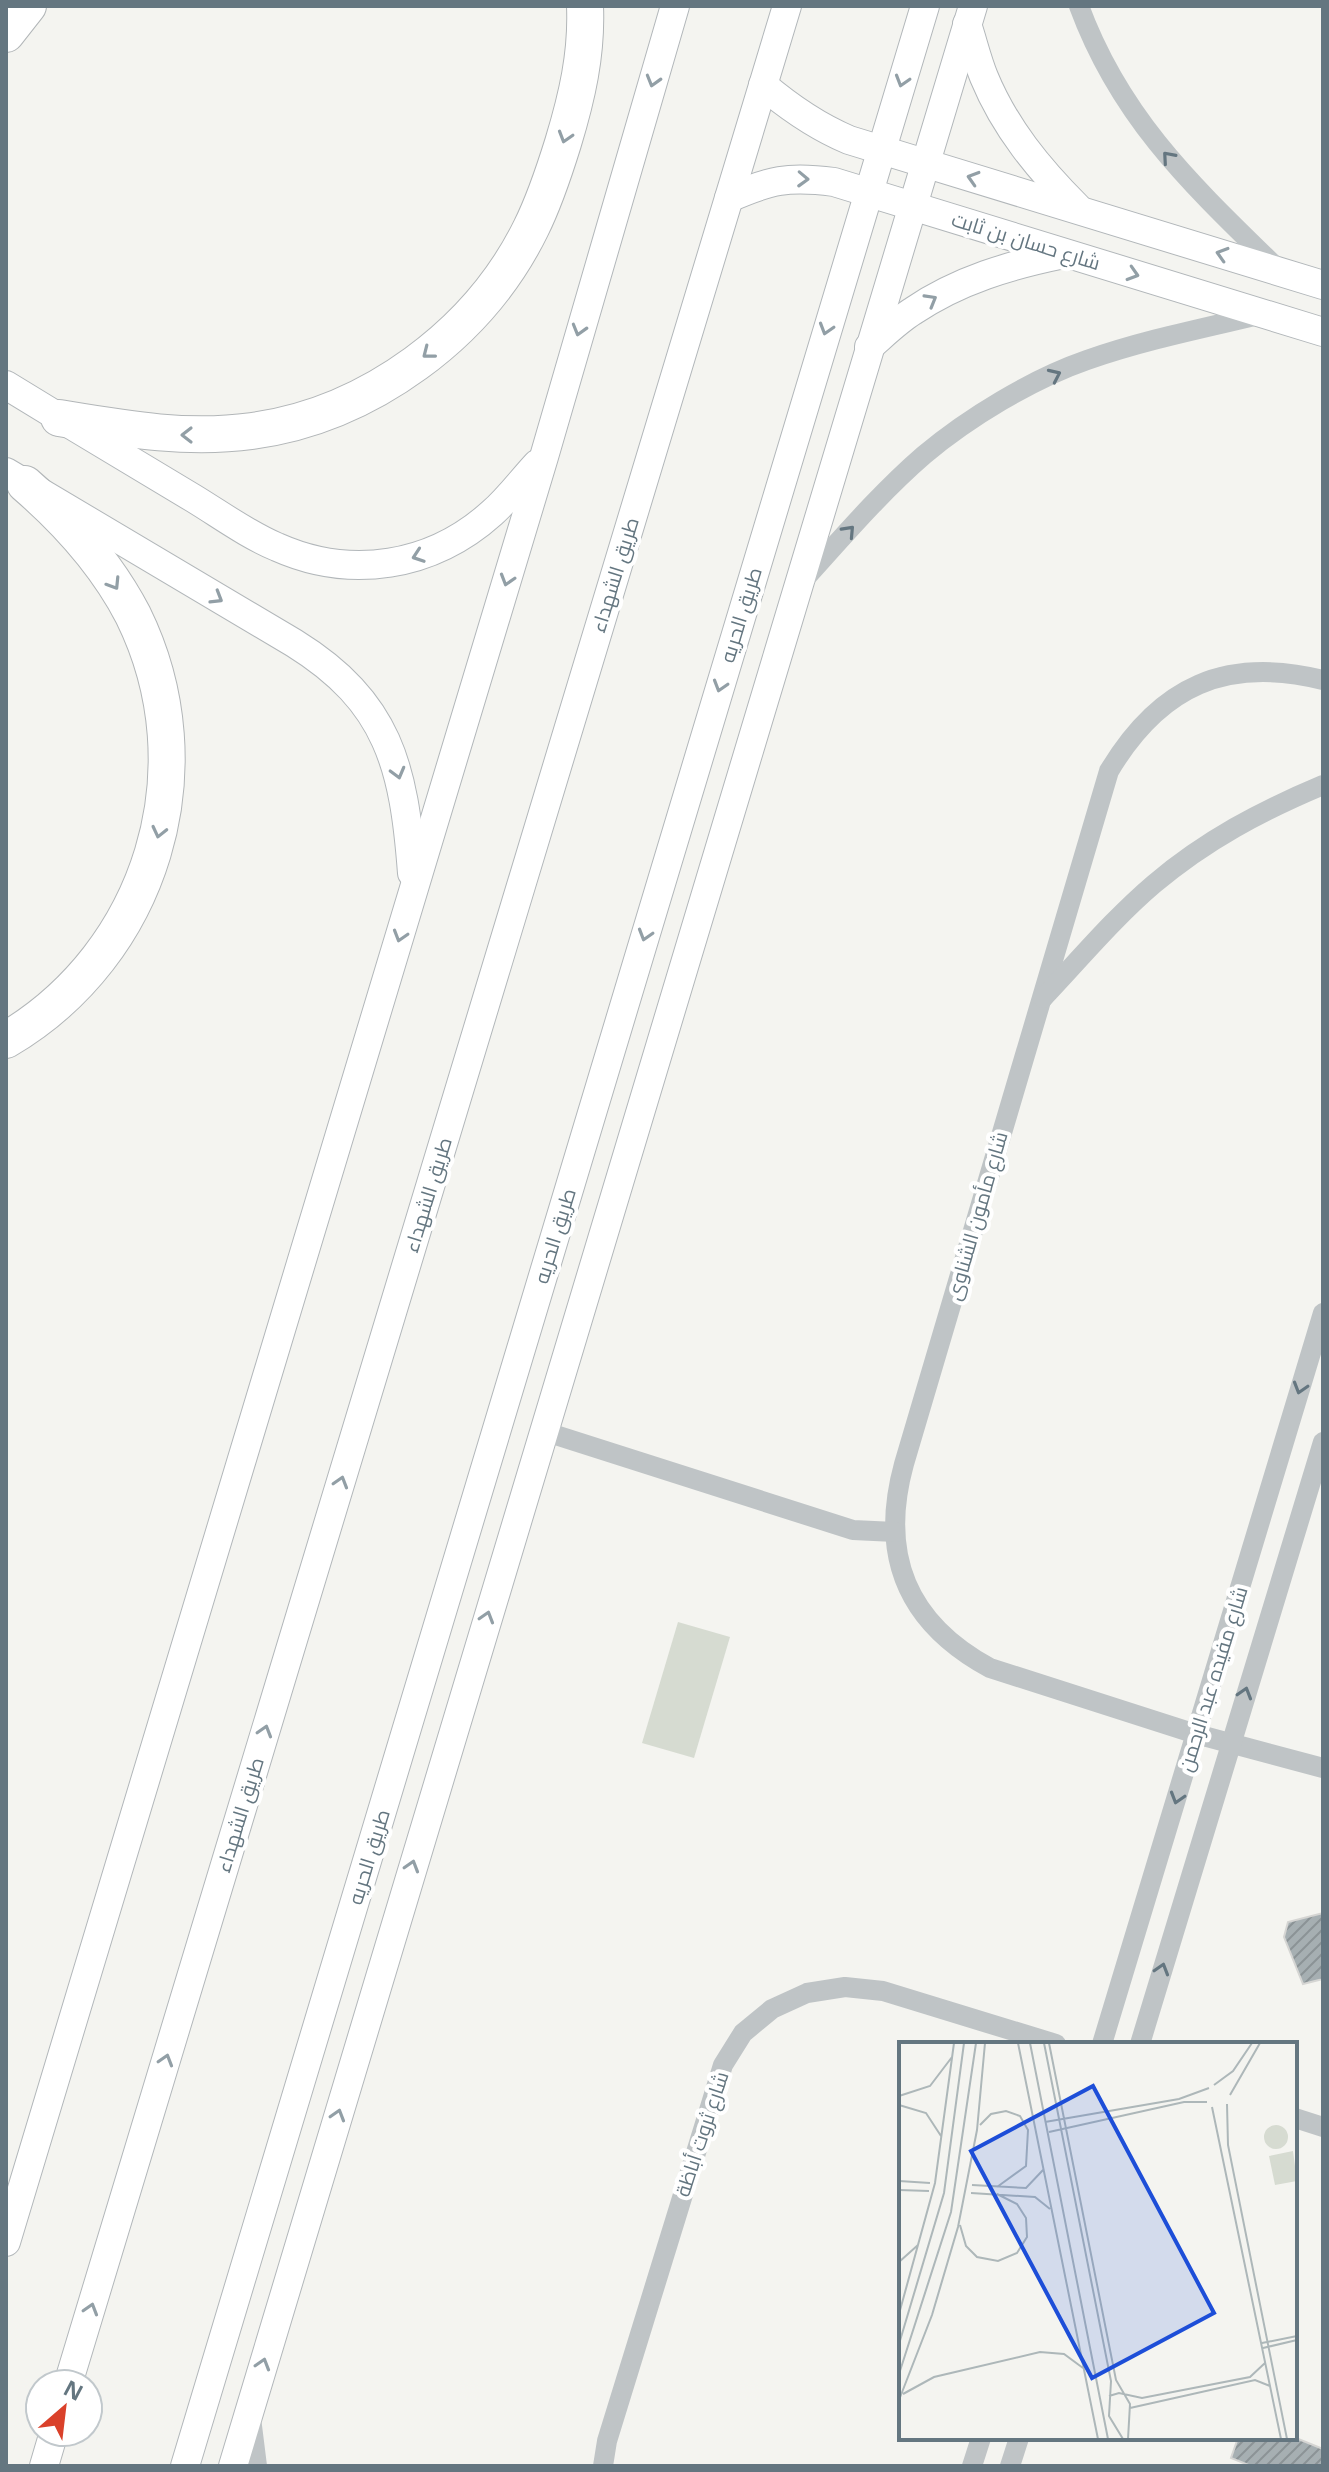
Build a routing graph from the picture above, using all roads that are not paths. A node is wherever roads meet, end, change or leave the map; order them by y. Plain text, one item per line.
1 (28, 6) edge
2 (585, 6) edge
3 (675, 6) edge
4 (787, 6) edge
5 (925, 6) edge
6 (1079, 6) edge
7 (970, 15) edge
8 (6, 34) edge
9 (763, 85) junction
10 (881, 150) junction
11 (925, 163) junction
12 (868, 192) junction
13 (729, 198) junction
14 (911, 206) junction
15 (1080, 211) junction
16 (1066, 253) junction
17 (1281, 273) junction
18 (1323, 285) edge
19 (1263, 313) junction
20 (1323, 332) edge
21 (869, 347) junction
22 (6, 385) edge
23 (59, 418) junction
24 (544, 457) junction
25 (16, 478) edge
26 (797, 588) junction
27 (1323, 680) edge
28 (1323, 785) edge
29 (414, 889) junction
30 (1040, 1001) junction
31 (6, 1040) edge
32 (1323, 1313) edge
33 (543, 1431) junction
34 (1323, 1442) edge
35 (895, 1532) junction
36 (1196, 1734) junction
37 (1230, 1743) junction
38 (1323, 1768) edge
39 (1026, 2039) edge
40 (1102, 2042) edge
41 (1128, 2042) edge
42 (1141, 2042) edge
43 (1297, 2119) edge
44 (1323, 2127) edge
45 (6, 2242) edge
46 (73, 2368) edge
47 (206, 2400) junction
48 (250, 2407) junction
49 (980, 2440) edge
50 (1018, 2440) edge
51 (185, 2466) edge
52 (233, 2466) edge
53 (257, 2466) edge
54 (603, 2466) edge
55 (972, 2466) edge
56 (1010, 2466) edge

1 - 8 highway
2 -> 23 highway
3 -> 24 street
4 - 9 street, طريق الشهداء
5 -> 10 street, طريق الحريه
17 -> 6 street
7 - 11 street
7 - 15 street
9 - 10 street
9 - 13 street, طريق الشهداء
10 - 11 street
10 - 12 street, طريق الحريه
11 - 14 street
15 -> 11 street
13 -> 12 street, شارع حسان بن ثابت
12 - 14 street, شارع حسان بن ثابت
12 -> 47 street, طريق الحريه
46 -> 13 street, طريق الشهداء
14 - 16 street, شارع حسان بن ثابت
14 - 21 street
17 -> 15 street
16 -> 19 street, شارع حسان بن ثابت
21 -> 16 street
17 - 18 street
19 - 20 street, شارع حسان بن ثابت
26 -> 19 street
21 - 26 street
22 - 23 street
24 -> 23 street
24 -> 29 street
25 -> 29 street
25 -> 31 highway
26 - 33 street
27 - 30 street, شارع مأمون الشناوى
28 - 30 street
29 -> 45 street
30 - 35 street, شارع مأمون الشناوى
32 -> 36 street, شارع مفيده عبد الرحمن
33 - 35 street
48 -> 33 street
37 -> 34 street, شارع مفيده عبد الرحمن
35 - 36 street, شارع مأمون الشناوى
36 - 37 street, شارع مأمون الشناوى
36 -> 40 street, شارع مفيده عبد الرحمن
37 - 38 street, شارع مأمون الشناوى
42 -> 37 street, شارع مفيده عبد الرحمن
39 - 54 street, شارع ثروت أباظة
40 - 41 street
43 - 44 street
47 - 48 street
47 - 51 street, طريق الحريه
48 - 52 street
48 - 53 street
49 - 55 street
50 - 56 street

